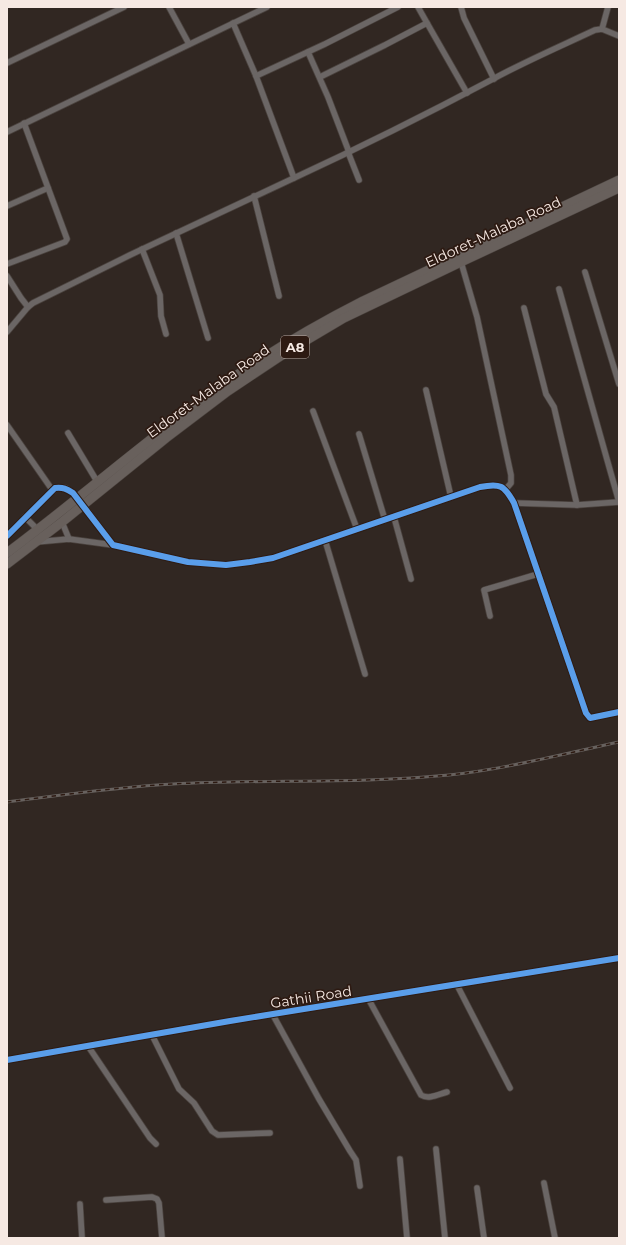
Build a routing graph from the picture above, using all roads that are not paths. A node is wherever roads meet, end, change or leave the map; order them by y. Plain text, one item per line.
1 (124, 7) edge
2 (169, 7) edge
3 (267, 7) edge
4 (398, 7) edge
5 (418, 7) edge
6 (460, 7) edge
7 (608, 7) edge
8 (233, 23) junction
9 (427, 23) junction
10 (602, 29) junction
11 (619, 36) edge
12 (189, 44) junction
13 (308, 52) junction
14 (7, 63) edge
15 (256, 76) junction
16 (320, 77) junction
17 (494, 78) junction
18 (467, 93) junction
19 (24, 123) junction
20 (7, 132) edge
21 (349, 152) junction
22 (294, 178) junction
23 (359, 180) dead end
24 (619, 180) edge
25 (48, 188) junction
26 (619, 188) edge
27 (254, 196) junction
28 (7, 206) edge
29 (176, 233) junction
30 (142, 249) junction
31 (461, 262) junction
32 (7, 264) edge
33 (585, 272) dead end
34 (7, 276) edge
35 (559, 289) dead end
36 (279, 296) dead end
37 (28, 307) junction
38 (524, 308) dead end
39 (7, 332) edge
40 (166, 334) dead end
41 (208, 338) dead end
42 (619, 384) edge
43 (426, 390) dead end
44 (313, 411) dead end
45 (7, 425) edge
46 (68, 433) dead end
47 (359, 434) dead end
48 (98, 483) junction
49 (506, 489) junction
50 (53, 491) junction
51 (73, 493) dead end
52 (451, 496) junction
53 (514, 503) junction
54 (578, 504) junction
55 (86, 509) dead end
56 (25, 517) junction
57 (394, 517) junction
58 (385, 520) junction
59 (62, 522) junction
60 (357, 529) junction
61 (38, 530) junction
62 (7, 536) edge
63 (69, 538) junction
64 (325, 540) junction
65 (34, 543) junction
66 (113, 545) junction
67 (7, 554) edge
68 (7, 564) edge
69 (538, 574) junction
70 (410, 579) dead end
71 (490, 616) dead end
72 (365, 674) dead end
73 (619, 712) edge
74 (619, 959) edge
75 (457, 985) junction
76 (369, 1000) junction
77 (273, 1015) junction
78 (152, 1035) junction
79 (88, 1046) junction
80 (7, 1060) edge
81 (510, 1088) dead end
82 (447, 1092) dead end
83 (270, 1133) dead end
84 (156, 1144) dead end
85 (436, 1149) dead end
86 (400, 1160) dead end
87 (544, 1183) dead end
88 (360, 1186) dead end
89 (477, 1188) dead end
90 (106, 1200) dead end
91 (80, 1204) dead end
92 (82, 1238) edge
93 (162, 1238) edge
94 (407, 1238) edge
95 (445, 1238) edge
96 (484, 1238) edge
97 (556, 1238) edge

1 - 14 street
2 - 12 street
3 - 8 street
4 - 13 street
5 - 9 street
6 - 17 street
7 - 10 street
8 - 12 street
8 - 15 street
9 - 16 street
9 - 18 street
10 - 11 street
10 - 17 street
12 - 19 street
13 - 15 street
13 - 16 street
15 - 22 street
16 - 21 street
17 - 18 street
18 - 21 street
19 - 20 street
19 - 25 street
21 - 22 street
21 - 23 street
22 - 27 street
24 - 48 highway, Eldoret-Malaba Road / A8
25 - 28 street
25 - 32 street
26 - 31 highway, Eldoret-Malaba Road / A8
27 - 29 street
27 - 36 street
29 - 30 street
29 - 41 street
30 - 37 street
30 - 40 street
31 - 49 street
31 - 59 highway, Eldoret-Malaba Road / A8
33 - 42 street
34 - 37 street
35 - 54 street
37 - 39 street
38 - 54 street
43 - 52 street
44 - 60 street
45 - 50 street
46 - 48 street
47 - 58 street
48 - 61 highway, Eldoret-Malaba Road / A8
49 - 52 street
49 - 53 street
50 - 51 street
50 - 56 street
52 - 57 street
53 - 54 street
53 - 69 street
55 - 66 street
56 - 61 street
56 - 62 street
57 - 58 street
57 - 70 street
58 - 60 street
59 - 63 street
59 - 65 highway, Eldoret-Malaba Road / A8
60 - 64 street
61 - 67 highway, Eldoret-Malaba Road / A8
63 - 65 street
63 - 66 street
64 - 66 street
64 - 72 street
65 - 68 highway, Eldoret-Malaba Road / A8
69 - 71 street
69 - 73 street
74 - 75 street, Gathii Road
75 - 76 street, Gathii Road
75 - 81 street
76 - 77 street, Gathii Road
76 - 82 street
77 - 78 street, Gathii Road
77 - 88 street
78 - 79 street, Gathii Road
78 - 83 street
79 - 80 street, Gathii Road
79 - 84 street
85 - 95 street
86 - 94 street
87 - 97 street
89 - 96 street
90 - 93 street
91 - 92 street

